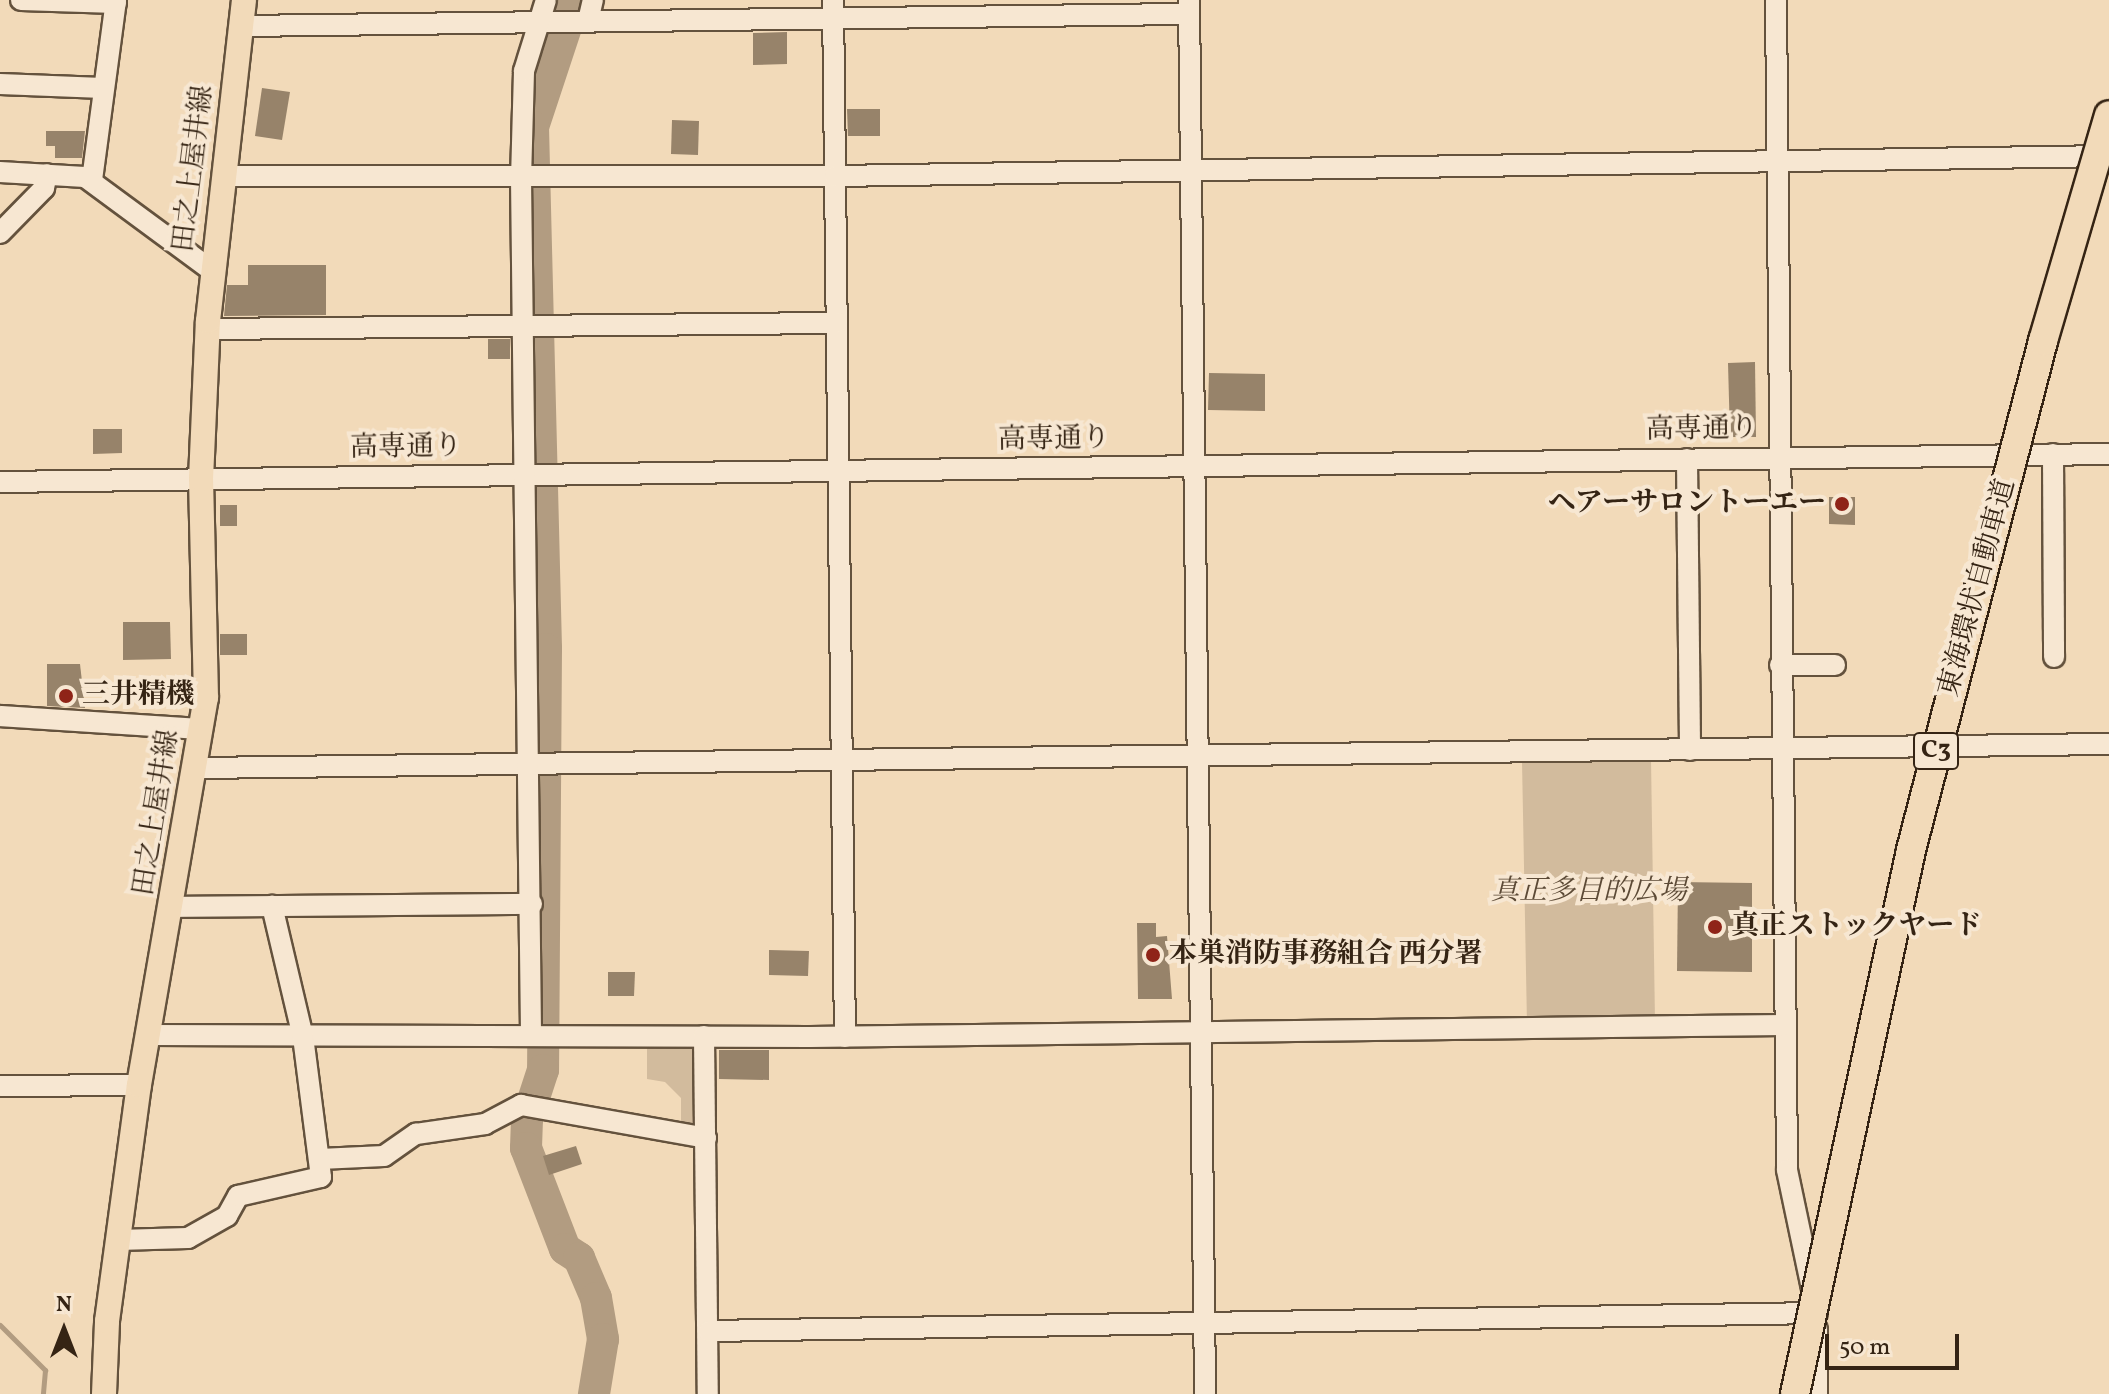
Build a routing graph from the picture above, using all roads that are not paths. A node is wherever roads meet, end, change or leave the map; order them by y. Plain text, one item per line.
1 (21, 0) edge
2 (244, 0) edge
3 (546, 0) edge
4 (593, 0) edge
5 (1776, 0) edge
6 (116, 1) edge
7 (1189, 7) edge
8 (833, 9) edge
9 (588, 21) junction
10 (540, 25) junction
11 (241, 26) junction
12 (0, 84) edge
13 (103, 88) junction
14 (2109, 115) edge
15 (2109, 156) edge
16 (1777, 159) junction
17 (1191, 171) junction
18 (0, 172) edge
19 (47, 174) junction
20 (224, 176) junction
21 (835, 176) junction
22 (521, 179) junction
23 (92, 180) junction
24 (0, 233) edge
25 (211, 270) junction
26 (837, 323) junction
27 (523, 326) junction
28 (208, 329) junction
29 (2053, 454) junction
30 (2109, 454) edge
31 (1778, 457) junction
32 (1687, 459) junction
33 (1195, 466) junction
34 (839, 470) junction
35 (526, 474) junction
36 (201, 479) junction
37 (0, 482) edge
38 (2054, 657) dead end
39 (1780, 665) junction
40 (1835, 665) dead end
41 (0, 716) edge
42 (202, 729) junction
43 (2109, 744) edge
44 (1781, 749) junction
45 (1690, 750) junction
46 (1199, 758) junction
47 (841, 761) junction
48 (530, 762) junction
49 (198, 768) junction
50 (532, 904) junction
51 (272, 906) junction
52 (172, 907) junction
53 (1785, 1025) junction
54 (539, 1033) junction
55 (1201, 1033) junction
56 (149, 1035) junction
57 (704, 1036) junction
58 (303, 1037) junction
59 (845, 1037) junction
60 (139, 1085) junction
61 (0, 1086) edge
62 (706, 1138) junction
63 (320, 1159) junction
64 (118, 1240) junction
65 (1817, 1313) junction
66 (1203, 1321) junction
67 (709, 1331) junction
68 (104, 1394) edge
69 (708, 1394) edge
70 (1205, 1394) edge
71 (1795, 1394) edge
72 (1817, 1394) edge

1 - 6 street
2 - 11 main road, 田之上屋井線
3 - 10 street
4 - 9 street
5 - 16 street
6 - 13 street
7 - 8 street
7 - 17 street
8 - 9 street
8 - 21 street
9 - 10 street
10 - 11 street
10 - 22 street
11 - 20 main road, 田之上屋井線
12 - 13 street
13 - 23 street
14 - 71 highway, 東海環状自動車道 / C3, bridge
15 - 16 street
16 - 17 street
16 - 31 street
17 - 21 street
17 - 33 street
18 - 19 street
19 - 23 street
19 - 24 street
20 - 22 street
20 - 25 main road, 田之上屋井線
21 - 22 street
21 - 26 street
22 - 27 street
23 - 25 street
25 - 28 main road, 田之上屋井線
26 - 27 street
26 - 34 street
27 - 28 street
27 - 35 street
28 - 36 main road, 田之上屋井線
29 - 30 street, 高専通り
29 - 31 street, 高専通り
29 - 38 street
31 - 32 street, 高専通り
31 - 39 street
32 - 33 street, 高専通り
32 - 45 street
33 - 34 street, 高専通り
33 - 46 street
34 - 35 street, 高専通り
34 - 47 street
35 - 36 street, 高専通り
35 - 48 street
36 - 37 street, 高専通り
36 - 42 main road, 田之上屋井線
39 - 40 street
39 - 44 street
41 - 42 street
42 - 49 main road, 田之上屋井線
43 - 44 street
44 - 45 street
44 - 53 street
45 - 46 street
46 - 47 street
46 - 55 street
47 - 48 street
47 - 59 street
48 - 49 street
48 - 50 street
49 - 52 main road, 田之上屋井線
50 - 51 street
50 - 54 street
51 - 52 street
51 - 58 street
52 - 56 main road, 田之上屋井線
53 - 55 street
53 - 65 street
54 - 57 street
54 - 58 street
55 - 59 street
55 - 66 street
56 - 58 street
56 - 60 main road, 田之上屋井線
57 - 59 street
57 - 62 street
58 - 63 street
60 - 61 street
60 - 64 main road, 田之上屋井線
62 - 63 street
62 - 67 street
63 - 64 street
64 - 68 main road, 田之上屋井線
65 - 66 street
65 - 72 street
66 - 67 street
66 - 70 street
67 - 69 street

